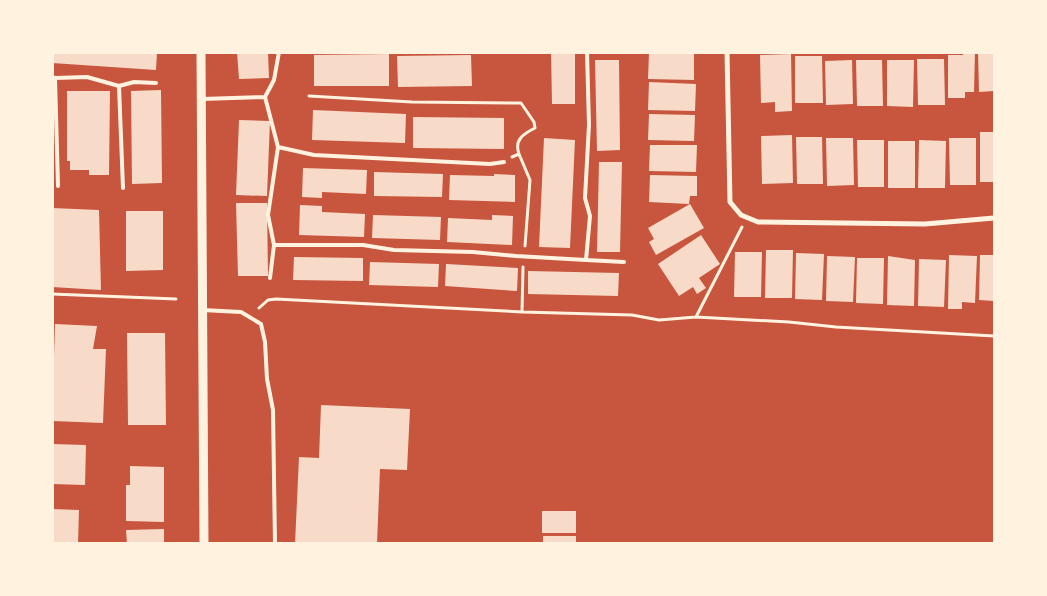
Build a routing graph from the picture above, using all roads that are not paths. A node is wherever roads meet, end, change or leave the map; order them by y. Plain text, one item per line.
1 (201, 52) edge
2 (279, 52) edge
3 (586, 52) edge
4 (727, 52) edge
5 (54, 78) edge
6 (156, 83) dead end
7 (119, 86) junction
8 (265, 97) junction
9 (202, 99) junction
10 (278, 147) junction
11 (504, 162) road end
12 (58, 186) dead end
13 (123, 188) dead end
14 (994, 218) edge
15 (274, 245) junction
16 (586, 260) junction
17 (624, 262) dead end
18 (270, 278) dead end
19 (201, 310) junction
20 (204, 544) edge
21 (275, 544) edge

1 - 9 street
2 - 8 lane
3 - 16 lane
4 - 14 street
5 - 7 lane
5 - 12 lane
6 - 7 lane
7 - 13 lane
8 - 9 lane
8 - 10 lane
9 - 19 street
10 - 11 lane
10 - 15 lane
15 - 16 lane
15 - 18 lane
16 - 17 lane
19 - 20 street
19 - 21 lane

